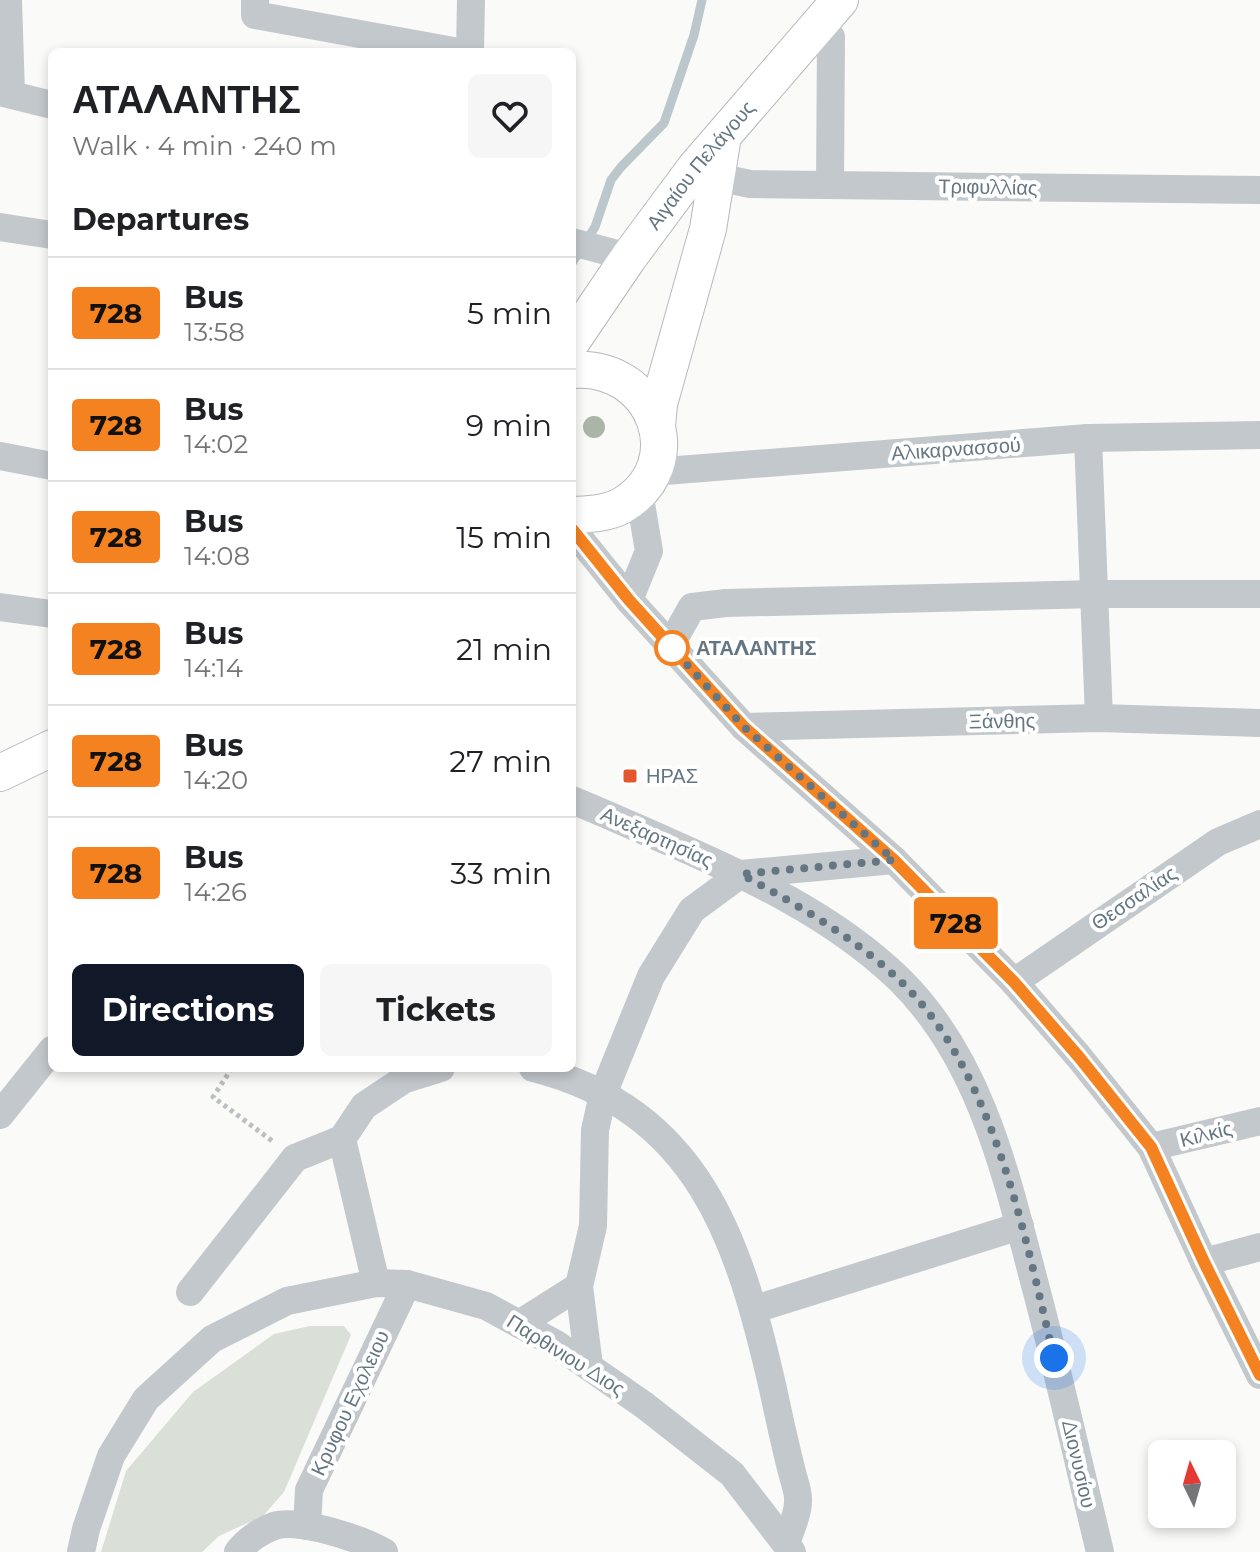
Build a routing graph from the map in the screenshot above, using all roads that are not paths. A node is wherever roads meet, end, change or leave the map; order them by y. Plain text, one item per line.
1 (8, 0) edge
2 (255, 0) edge
3 (471, 0) edge
4 (829, 13) edge
5 (437, 48) edge
6 (470, 48) edge
7 (6, 93) edge
8 (48, 104) edge
9 (723, 136) junction
10 (717, 177) junction
11 (830, 185) junction
12 (1260, 190) edge
13 (0, 227) edge
14 (48, 234) edge
15 (576, 243) edge
16 (629, 257) junction
17 (576, 335) edge
18 (576, 370) edge
19 (657, 426) junction
20 (1260, 435) edge
21 (1088, 438) junction
22 (0, 456) edge
23 (48, 465) edge
24 (646, 482) junction
25 (576, 515) edge
26 (576, 534) edge
27 (1096, 594) junction
28 (1260, 594) edge
29 (629, 600) junction
30 (0, 607) edge
31 (48, 613) edge
32 (670, 646) junction
33 (1099, 718) junction
34 (1260, 723) edge
35 (744, 727) junction
36 (48, 750) edge
37 (0, 773) edge
38 (576, 802) edge
39 (1260, 824) edge
40 (894, 860) junction
41 (741, 874) junction
42 (1014, 982) junction
43 (48, 1054) edge
44 (428, 1072) edge
45 (549, 1072) edge
46 (603, 1094) junction
47 (3, 1105) edge
48 (1260, 1121) edge
49 (342, 1139) junction
50 (1151, 1147) junction
51 (1020, 1226) junction
52 (1260, 1247) edge
53 (1204, 1262) junction
54 (376, 1283) junction
55 (407, 1284) junction
56 (579, 1286) junction
57 (190, 1292) dead end
58 (755, 1309) junction
59 (519, 1324) junction
60 (589, 1366) junction
61 (1259, 1370) edge
62 (307, 1526) junction
63 (789, 1548) edge
64 (81, 1552) edge
65 (238, 1552) edge
66 (384, 1552) edge
67 (1100, 1552) edge

1 - 7 street
2 - 5 street
3 - 6 street
4 - 9 main road, Αιγαίου Πελάγους
4 - 11 street
7 - 8 street
9 - 10 main road
9 - 16 main road, Αιγαίου Πελάγους
10 - 11 street, Τριφυλλίας
10 - 19 main road
11 - 12 street, Τριφυλλίας
13 - 14 street
15 - 16 street
16 - 17 main road, Αιγαίου Πελάγους
18 - 19 main road
19 - 24 main road
20 - 21 street, Αλικαρνασσού
21 - 24 street, Αλικαρνασσού
21 - 27 street
22 - 23 street
24 - 25 main road
24 - 29 street
26 - 29 street
27 - 28 street
27 - 32 street
27 - 33 street
29 - 32 street
30 - 31 street
32 - 35 street
33 - 34 street, Ξάνθης
33 - 35 street, Ξάνθης
35 - 40 street
36 - 37 main road
38 - 41 street, Ανεξαρτησίας
39 - 42 street, Θεσσαλίας
40 - 41 street
40 - 42 street
41 - 46 street
41 - 51 street, Διονυσίου
42 - 50 street
43 - 47 street
44 - 49 street
45 - 46 street
46 - 56 street
46 - 58 street
48 - 50 street, Κιλκίς
49 - 54 street
49 - 57 street
50 - 53 street
51 - 58 street
51 - 67 street, Διονυσίου
52 - 53 street
53 - 61 street
54 - 55 street, Παρθινιου Διος
54 - 64 street, Παρθινιου Διος
55 - 59 street, Παρθινιου Διος
55 - 62 street, Κρυφου Εχολειου
56 - 59 street
56 - 60 street
58 - 63 street
59 - 60 street, Παρθινιου Διος
60 - 63 street, Παρθινιου Διος
62 - 65 street
62 - 66 street

